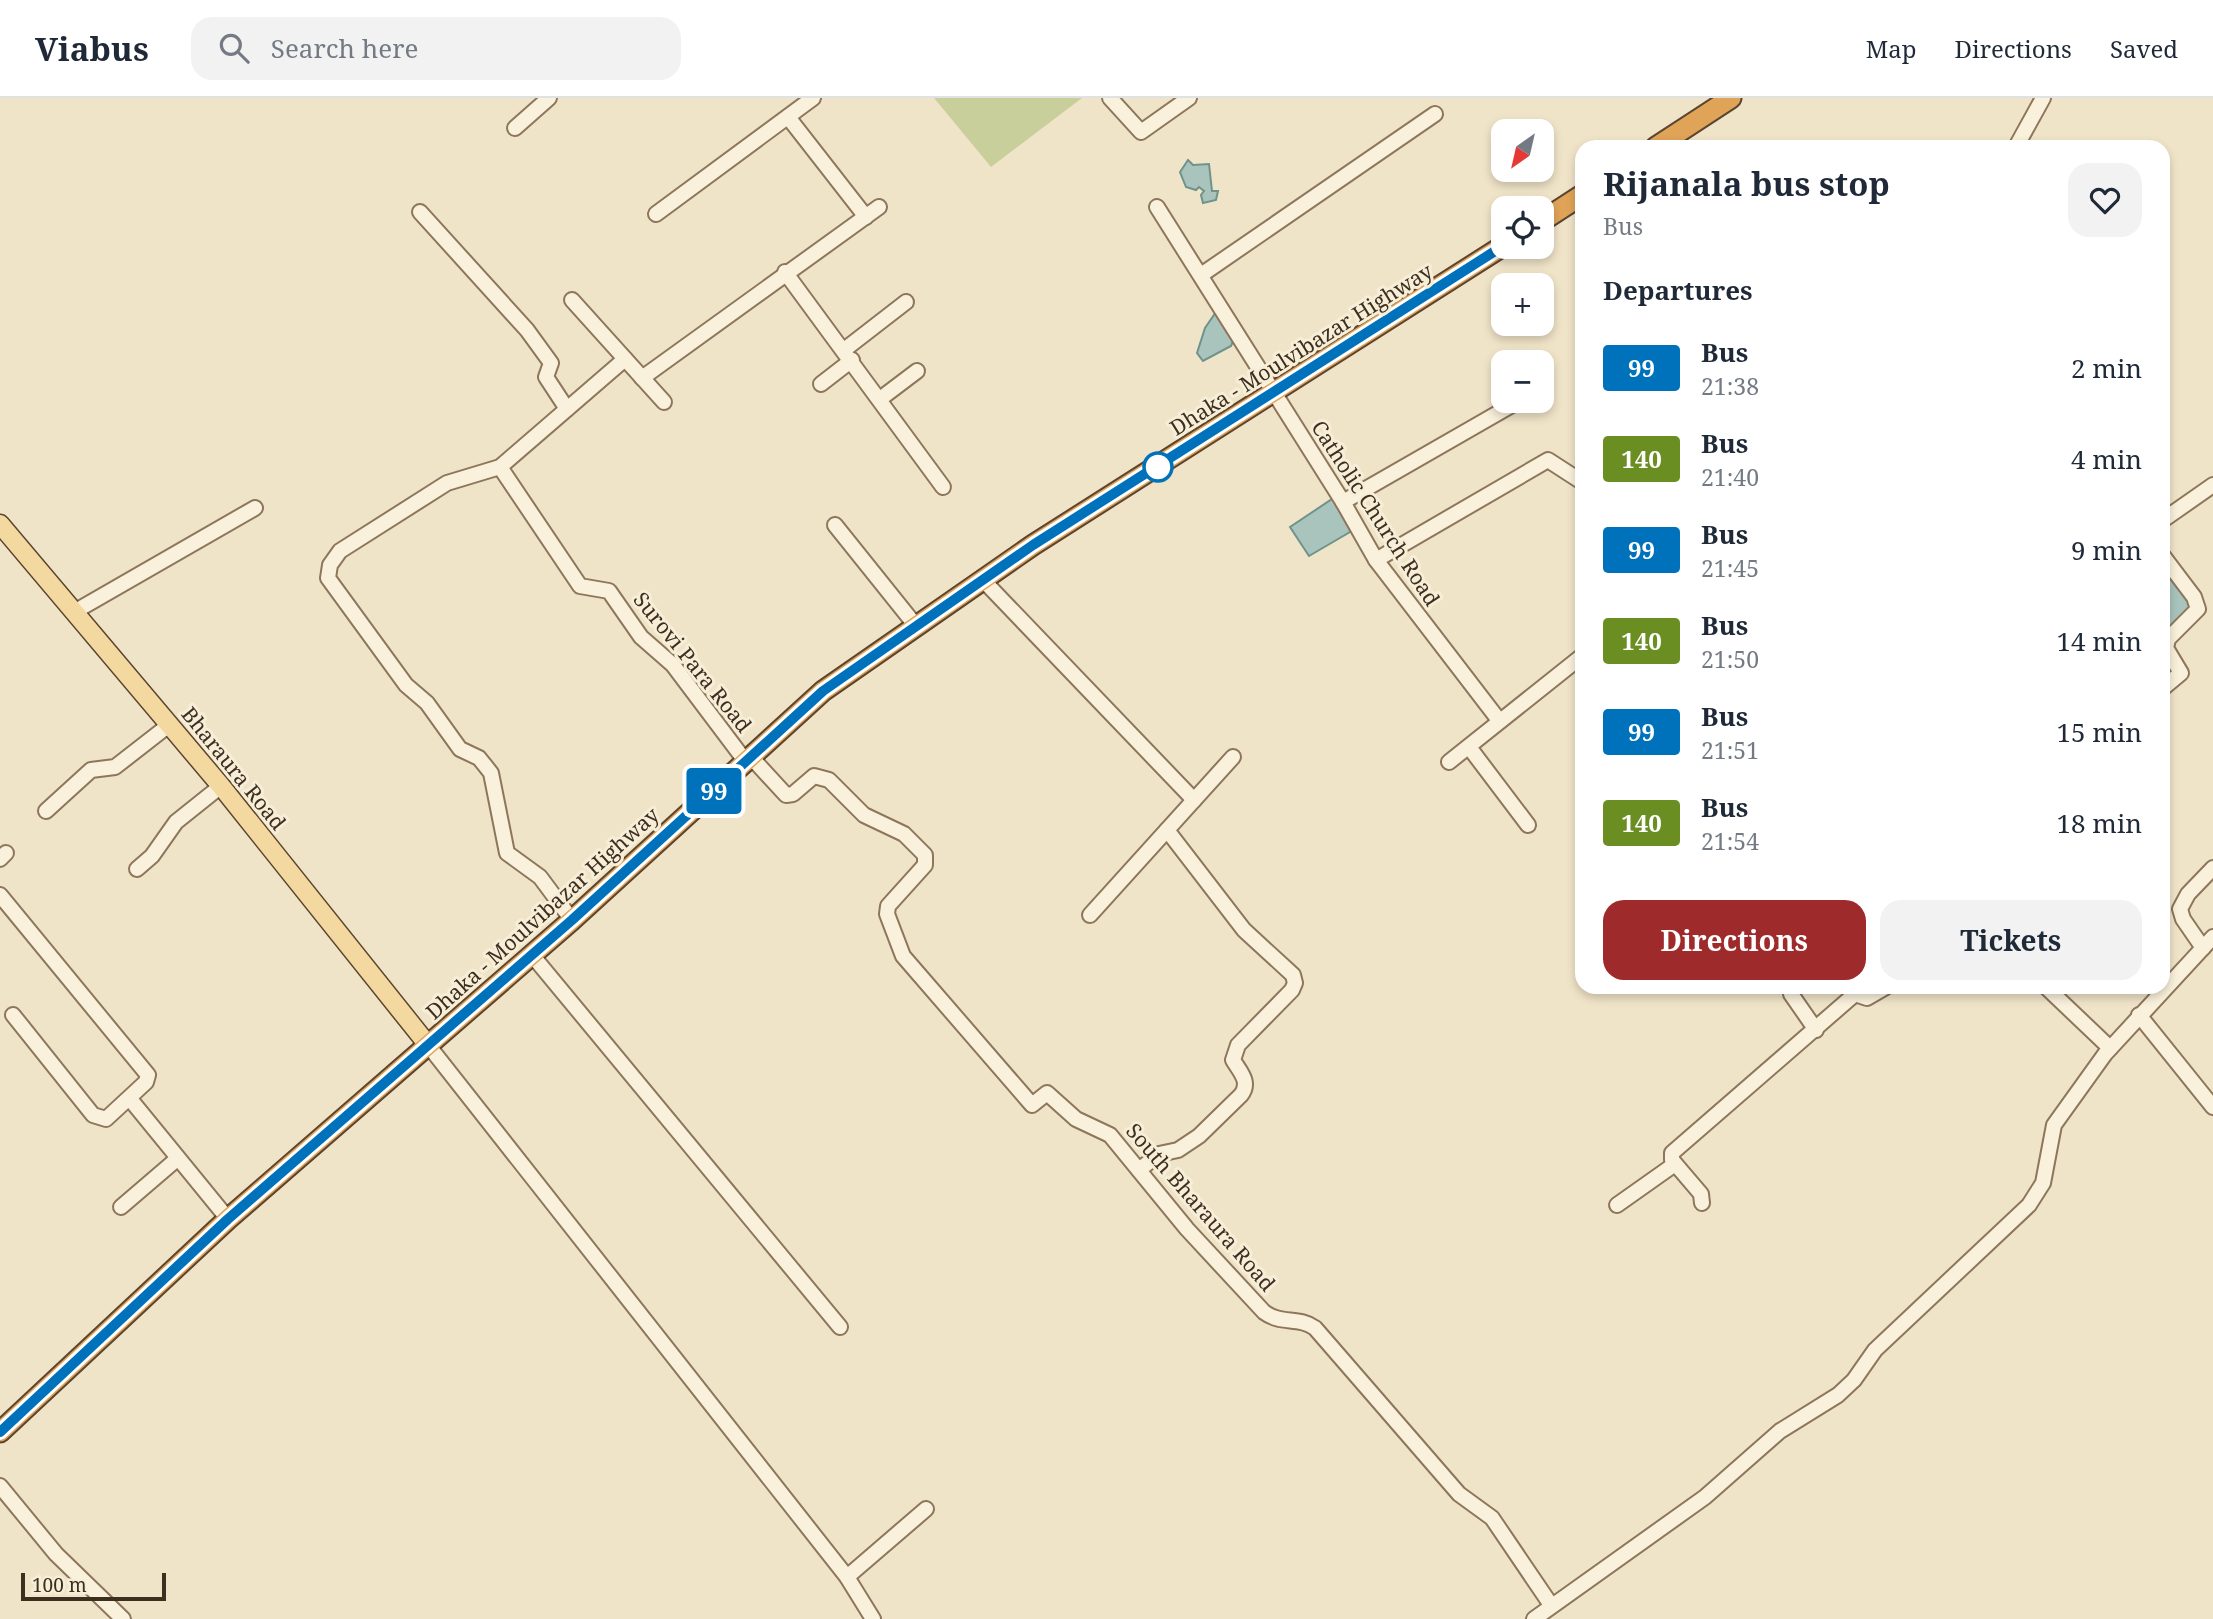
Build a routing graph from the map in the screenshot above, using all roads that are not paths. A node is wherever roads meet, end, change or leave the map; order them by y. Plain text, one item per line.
1 (549, 98) edge
2 (813, 98) edge
3 (1111, 98) edge
4 (1189, 98) edge
5 (1731, 98) edge
6 (2043, 98) edge
7 (1435, 114) dead end
8 (788, 117) junction
9 (515, 128) dead end
10 (1672, 140) edge
11 (2020, 140) edge
12 (1575, 200) edge
13 (879, 207) dead end
14 (1157, 207) dead end
15 (420, 212) dead end
16 (1554, 213) edge
17 (656, 214) dead end
18 (866, 217) junction
19 (1491, 254) edge
20 (785, 272) junction
21 (1200, 275) junction
22 (572, 300) dead end
23 (906, 302) dead end
24 (848, 355) junction
25 (625, 359) junction
26 (917, 371) dead end
27 (642, 378) junction
28 (821, 384) dead end
29 (1273, 394) junction
30 (880, 399) junction
31 (664, 402) dead end
32 (567, 409) junction
33 (1498, 413) edge
34 (500, 467) junction
35 (1575, 477) edge
36 (2213, 485) edge
37 (943, 486) dead end
38 (1343, 502) junction
39 (255, 508) dead end
40 (2170, 515) edge
41 (0, 524) edge
42 (835, 525) dead end
43 (1376, 560) junction
44 (2170, 565) edge
45 (982, 580) junction
46 (75, 612) junction
47 (916, 626) junction
48 (2170, 637) edge
49 (2170, 655) edge
50 (1575, 661) edge
51 (2170, 682) edge
52 (1498, 719) junction
53 (169, 724) junction
54 (1469, 747) junction
55 (1233, 757) dead end
56 (749, 760) junction
57 (1449, 762) dead end
58 (221, 786) junction
59 (1194, 800) junction
60 (46, 811) dead end
61 (1528, 825) dead end
62 (1167, 830) junction
63 (2213, 868) edge
64 (137, 869) dead end
65 (0, 895) edge
66 (1090, 915) dead end
67 (572, 920) junction
68 (2208, 942) edge
69 (532, 954) junction
70 (2170, 982) edge
71 (1791, 994) dead end
72 (1848, 994) edge
73 (2053, 994) edge
74 (2159, 994) edge
75 (13, 1015) dead end
76 (2139, 1015) junction
77 (1816, 1030) junction
78 (428, 1045) junction
79 (2110, 1048) junction
80 (130, 1099) junction
81 (2213, 1107) edge
82 (177, 1159) junction
83 (1675, 1164) junction
84 (1139, 1170) junction
85 (1702, 1203) dead end
86 (1617, 1205) dead end
87 (121, 1207) dead end
88 (228, 1219) junction
89 (840, 1327) dead end
90 (0, 1432) edge
91 (0, 1486) edge
92 (926, 1509) dead end
93 (848, 1577) junction
94 (1550, 1605) junction
95 (123, 1619) edge
96 (873, 1619) edge
97 (1534, 1619) edge

1 - 9 street
2 - 8 street
3 - 4 street
5 - 10 highway
6 - 11 street
7 - 21 street
8 - 17 street
8 - 18 street
12 - 16 highway
13 - 18 street
14 - 21 street, Catholic Church Road
15 - 32 street
18 - 20 street
19 - 29 highway, Dhaka - Moulvibazar Highway
20 - 24 street
20 - 27 street
21 - 29 street, Catholic Church Road
22 - 25 street
23 - 24 street
24 - 28 street
24 - 30 street
25 - 27 street
25 - 32 street
26 - 30 street
27 - 31 street
29 - 38 street, Catholic Church Road
29 - 45 highway, Dhaka - Moulvibazar Highway
30 - 37 street
32 - 34 street
33 - 38 street
34 - 56 street, Surovi Para Road
34 - 67 street
35 - 43 street
36 - 40 street
38 - 43 street, Catholic Church Road
39 - 46 street
41 - 46 main road, Bharaura Road
42 - 47 street
43 - 52 street, Catholic Church Road
44 - 48 street
45 - 47 highway, Dhaka - Moulvibazar Highway
45 - 59 street
46 - 53 main road, Bharaura Road
47 - 56 highway, Dhaka - Moulvibazar Highway
49 - 51 street
50 - 52 street
52 - 54 street
53 - 58 main road, Bharaura Road
53 - 60 street
54 - 57 street
54 - 61 street
55 - 59 street
56 - 67 highway, Dhaka - Moulvibazar Highway
56 - 84 street, South Bharaura Road
58 - 64 street
58 - 78 main road, Bharaura Road
59 - 62 street
62 - 66 street
62 - 84 street
63 - 68 street
65 - 80 street
67 - 69 highway, Dhaka - Moulvibazar Highway
68 - 70 street
69 - 78 highway, Dhaka - Moulvibazar Highway
69 - 89 street
71 - 77 street
72 - 77 street
73 - 79 street
74 - 76 street
75 - 80 street
76 - 79 street
76 - 81 street
77 - 83 street
78 - 88 highway, Dhaka - Moulvibazar Highway
78 - 93 street
79 - 94 street
80 - 82 street
82 - 87 street
82 - 88 street
83 - 85 street
83 - 86 street
84 - 94 street, South Bharaura Road
88 - 90 highway, Dhaka - Moulvibazar Highway
91 - 95 street
92 - 93 street
93 - 96 street
94 - 97 street

